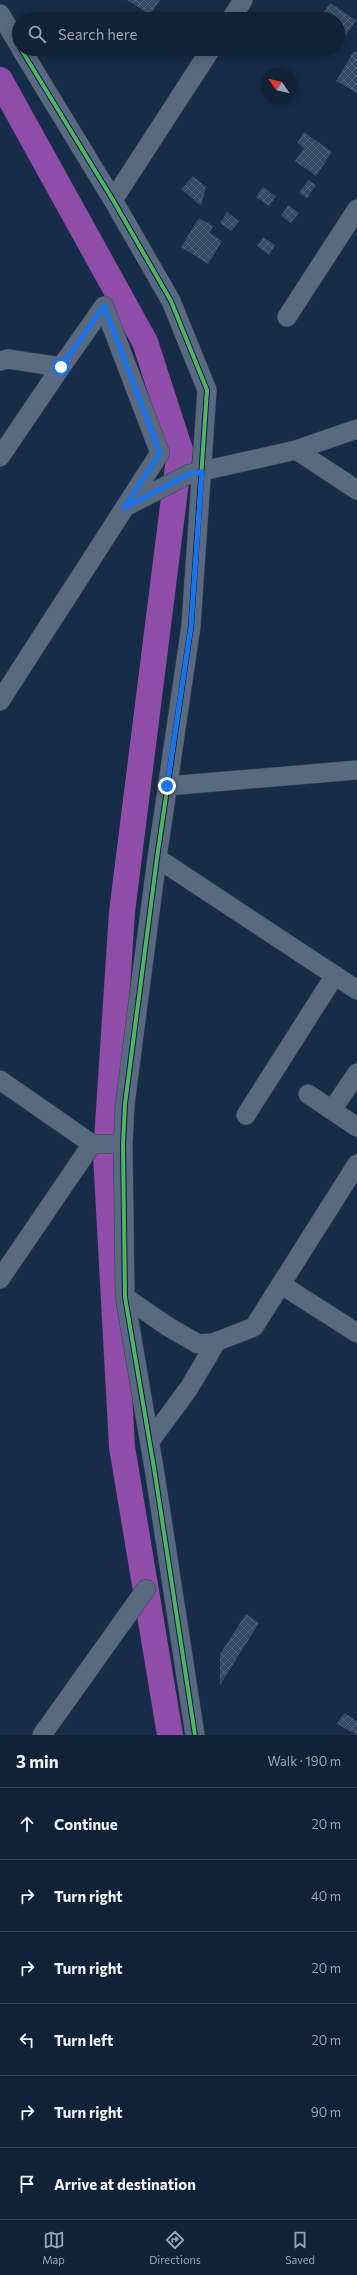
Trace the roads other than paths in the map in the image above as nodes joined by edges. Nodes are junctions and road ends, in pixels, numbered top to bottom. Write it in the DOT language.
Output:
graph roads {
  1 [pos="243,0"];
  2 [pos="235,12"];
  3 [pos="0,14"];
  4 [pos="12,34"];
  5 [pos="25,56"];
  6 [pos="206,56"];
  7 [pos="113,200"];
  8 [pos="357,209"];
  9 [pos="287,317"];
  10 [pos="0,361"];
  11 [pos="61,367"];
  12 [pos="357,429"];
  13 [pos="296,450"];
  14 [pos="0,457"];
  15 [pos="195,473"];
  16 [pos="357,490"];
  17 [pos="124,508"];
  18 [pos="0,701"];
  19 [pos="357,770"];
  20 [pos="167,786"];
  21 [pos="157,858"];
  22 [pos="335,975"];
  23 [pos="357,990"];
  24 [pos="357,1073"];
  25 [pos="0,1080"];
  26 [pos="308,1094"];
  27 [pos="332,1110"];
  28 [pos="246,1115"];
  29 [pos="357,1127"];
  30 [pos="95,1144"];
  31 [pos="123,1144"];
  32 [pos="356,1168"];
  33 [pos="0,1279"];
  34 [pos="282,1285"];
  35 [pos="125,1297"];
  36 [pos="357,1333"];
  37 [pos="217,1342"];
  38 [pos="150,1441"];
  39 [pos="146,1589"];
  40 [pos="42,1735"];
  41 [pos="195,1735"];
  1 -- 2 [label="street"];
  3 -- 4 [label="street"];
  5 -- 7 [label="street"];
  6 -- 7 [label="street"];
  7 -- 15 [label="street"];
  8 -- 9 [label="street"];
  10 -- 11 [label="street"];
  11 -- 14 [label="street"];
  11 -- 17 [label="street"];
  12 -- 13 [label="street"];
  13 -- 15 [label="street"];
  13 -- 16 [label="street"];
  15 -- 17 [label="street"];
  15 -- 20 [label="street"];
  17 -- 18 [label="street"];
  19 -- 20 [label="street"];
  20 -- 21 [label="street"];
  21 -- 22 [label="street"];
  21 -- 31 [label="street"];
  22 -- 23 [label="street"];
  22 -- 28 [label="street"];
  24 -- 27 [label="street"];
  25 -- 30 [label="street"];
  26 -- 27 [label="street"];
  27 -- 29 [label="street"];
  30 -- 31 [label="street"];
  30 -- 33 [label="street"];
  31 -- 35 [label="street"];
  32 -- 34 [label="street"];
  34 -- 36 [label="street"];
  34 -- 37 [label="street"];
  35 -- 37 [label="street"];
  35 -- 38 [label="street"];
  37 -- 38 [label="street"];
  38 -- 41 [label="street"];
  39 -- 40 [label="street"];
}
